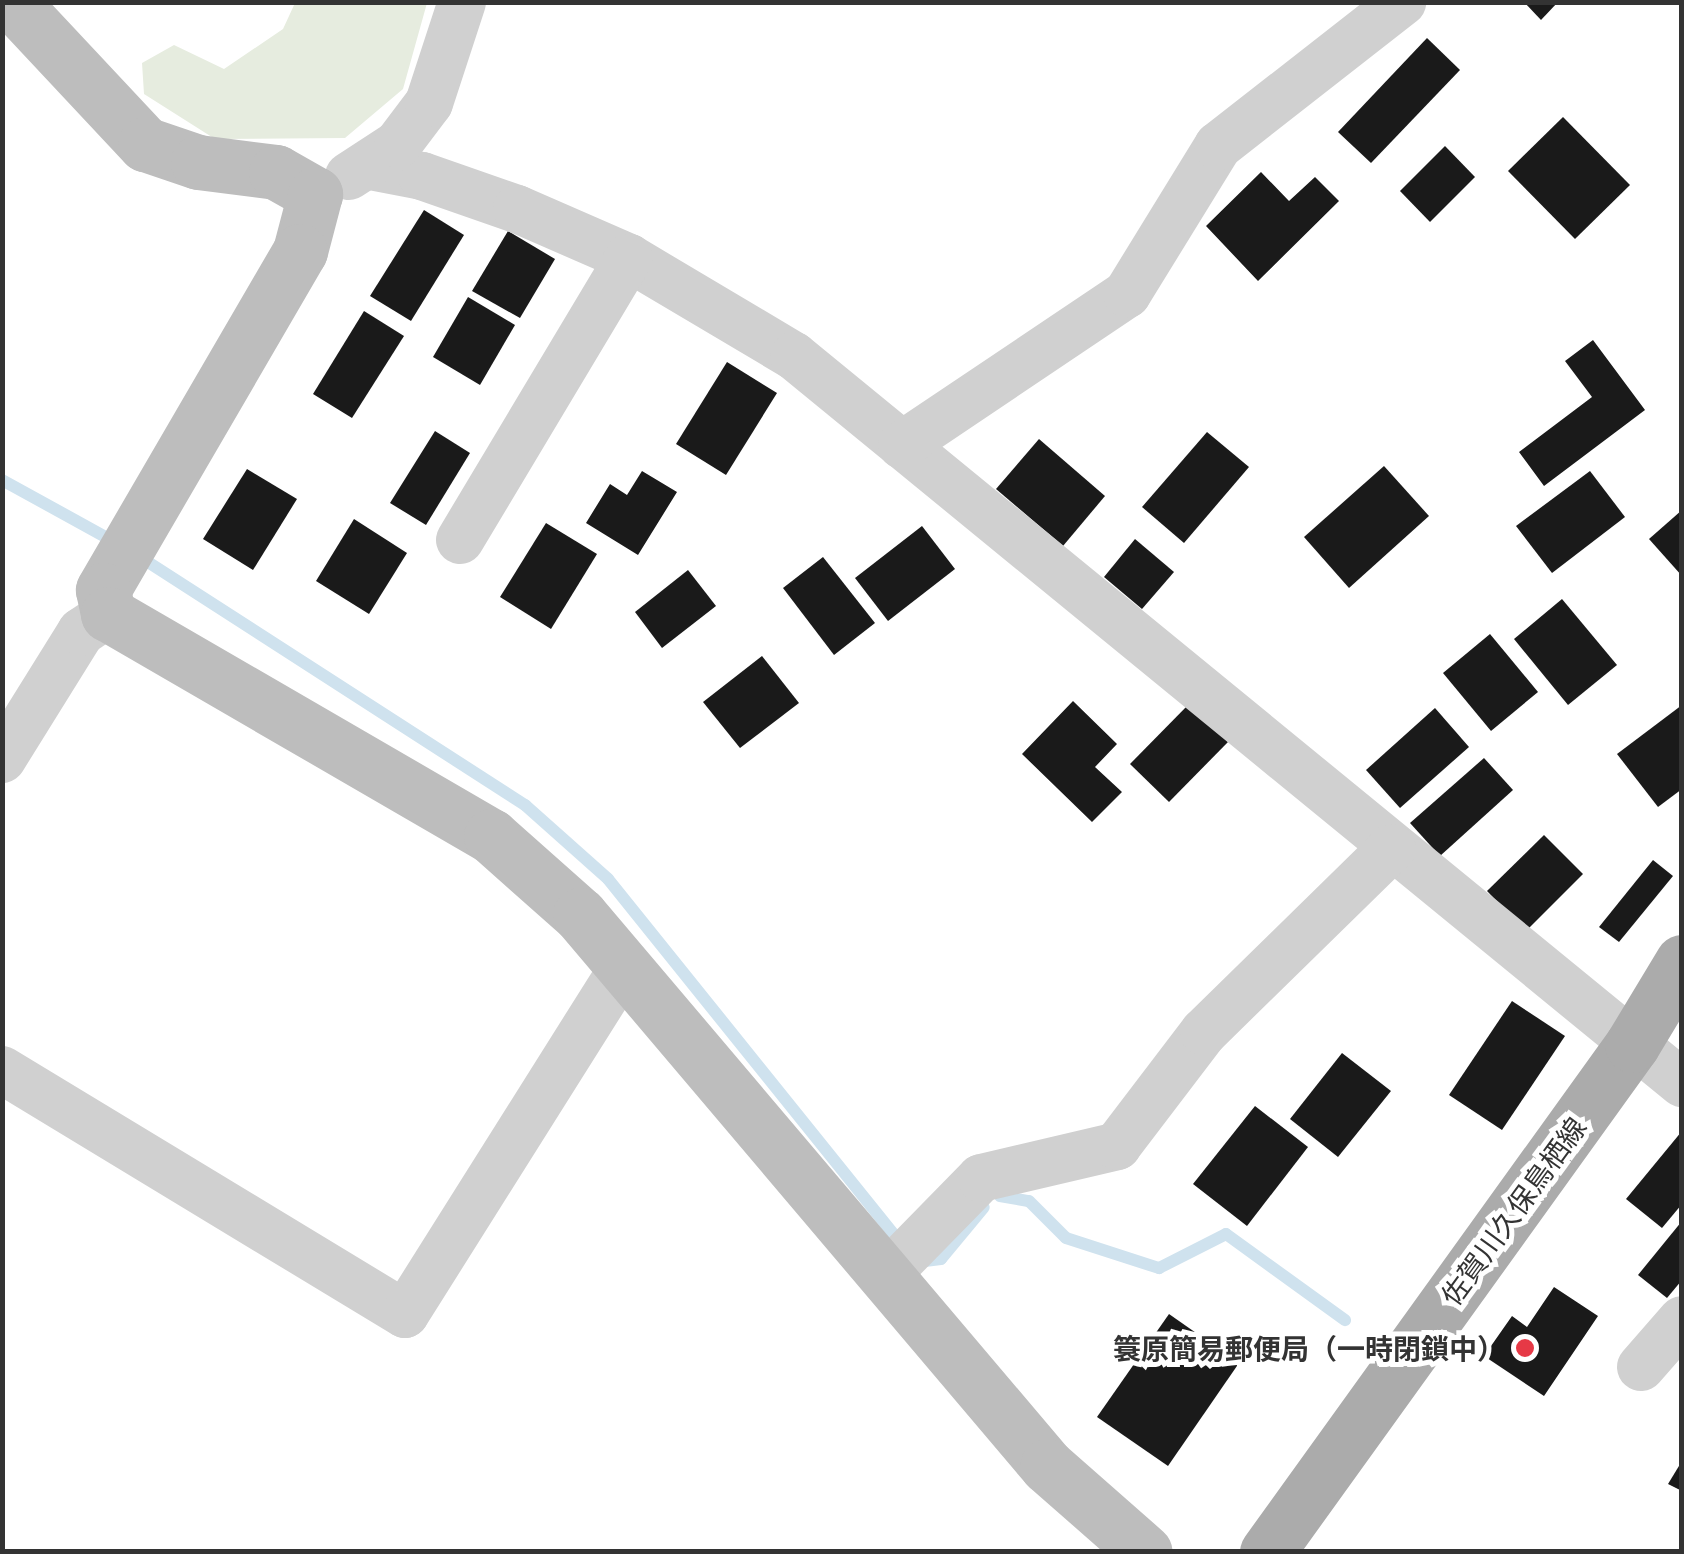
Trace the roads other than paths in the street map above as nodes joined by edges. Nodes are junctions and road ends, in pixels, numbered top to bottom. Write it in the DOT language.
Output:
graph roads {
  1 [pos="12,2"];
  2 [pos="462,2"];
  3 [pos="1402,2"];
  4 [pos="370,166"];
  5 [pos="315,194"];
  6 [pos="629,258"];
  7 [pos="902,445"];
  8 [pos="460,540"];
  9 [pos="121,571"];
  10 [pos="2,759"];
  11 [pos="1392,848"];
  12 [pos="1682,962"];
  13 [pos="624,966"];
  14 [pos="1632,1045"];
  15 [pos="2,1070"];
  16 [pos="1682,1083"];
  17 [pos="903,1257"];
  18 [pos="1682,1320"];
  19 [pos="1642,1367"];
  20 [pos="1145,1552"];
  21 [pos="1266,1552"];
  1 -- 5 [label="street"];
  2 -- 4 [label="street"];
  3 -- 7 [label="street"];
  4 -- 5 [label="street"];
  4 -- 6 [label="street"];
  5 -- 9 [label="street"];
  6 -- 7 [label="street"];
  6 -- 8 [label="street"];
  7 -- 11 [label="street"];
  9 -- 10 [label="street"];
  9 -- 13 [label="street"];
  11 -- 14 [label="street"];
  11 -- 17 [label="street"];
  12 -- 14 [label="main road, 佐賀川久保鳥栖線"];
  13 -- 15 [label="street"];
  13 -- 17 [label="street"];
  14 -- 16 [label="street"];
  14 -- 21 [label="main road, 佐賀川久保鳥栖線"];
  17 -- 20 [label="street"];
  18 -- 19 [label="street"];
}
